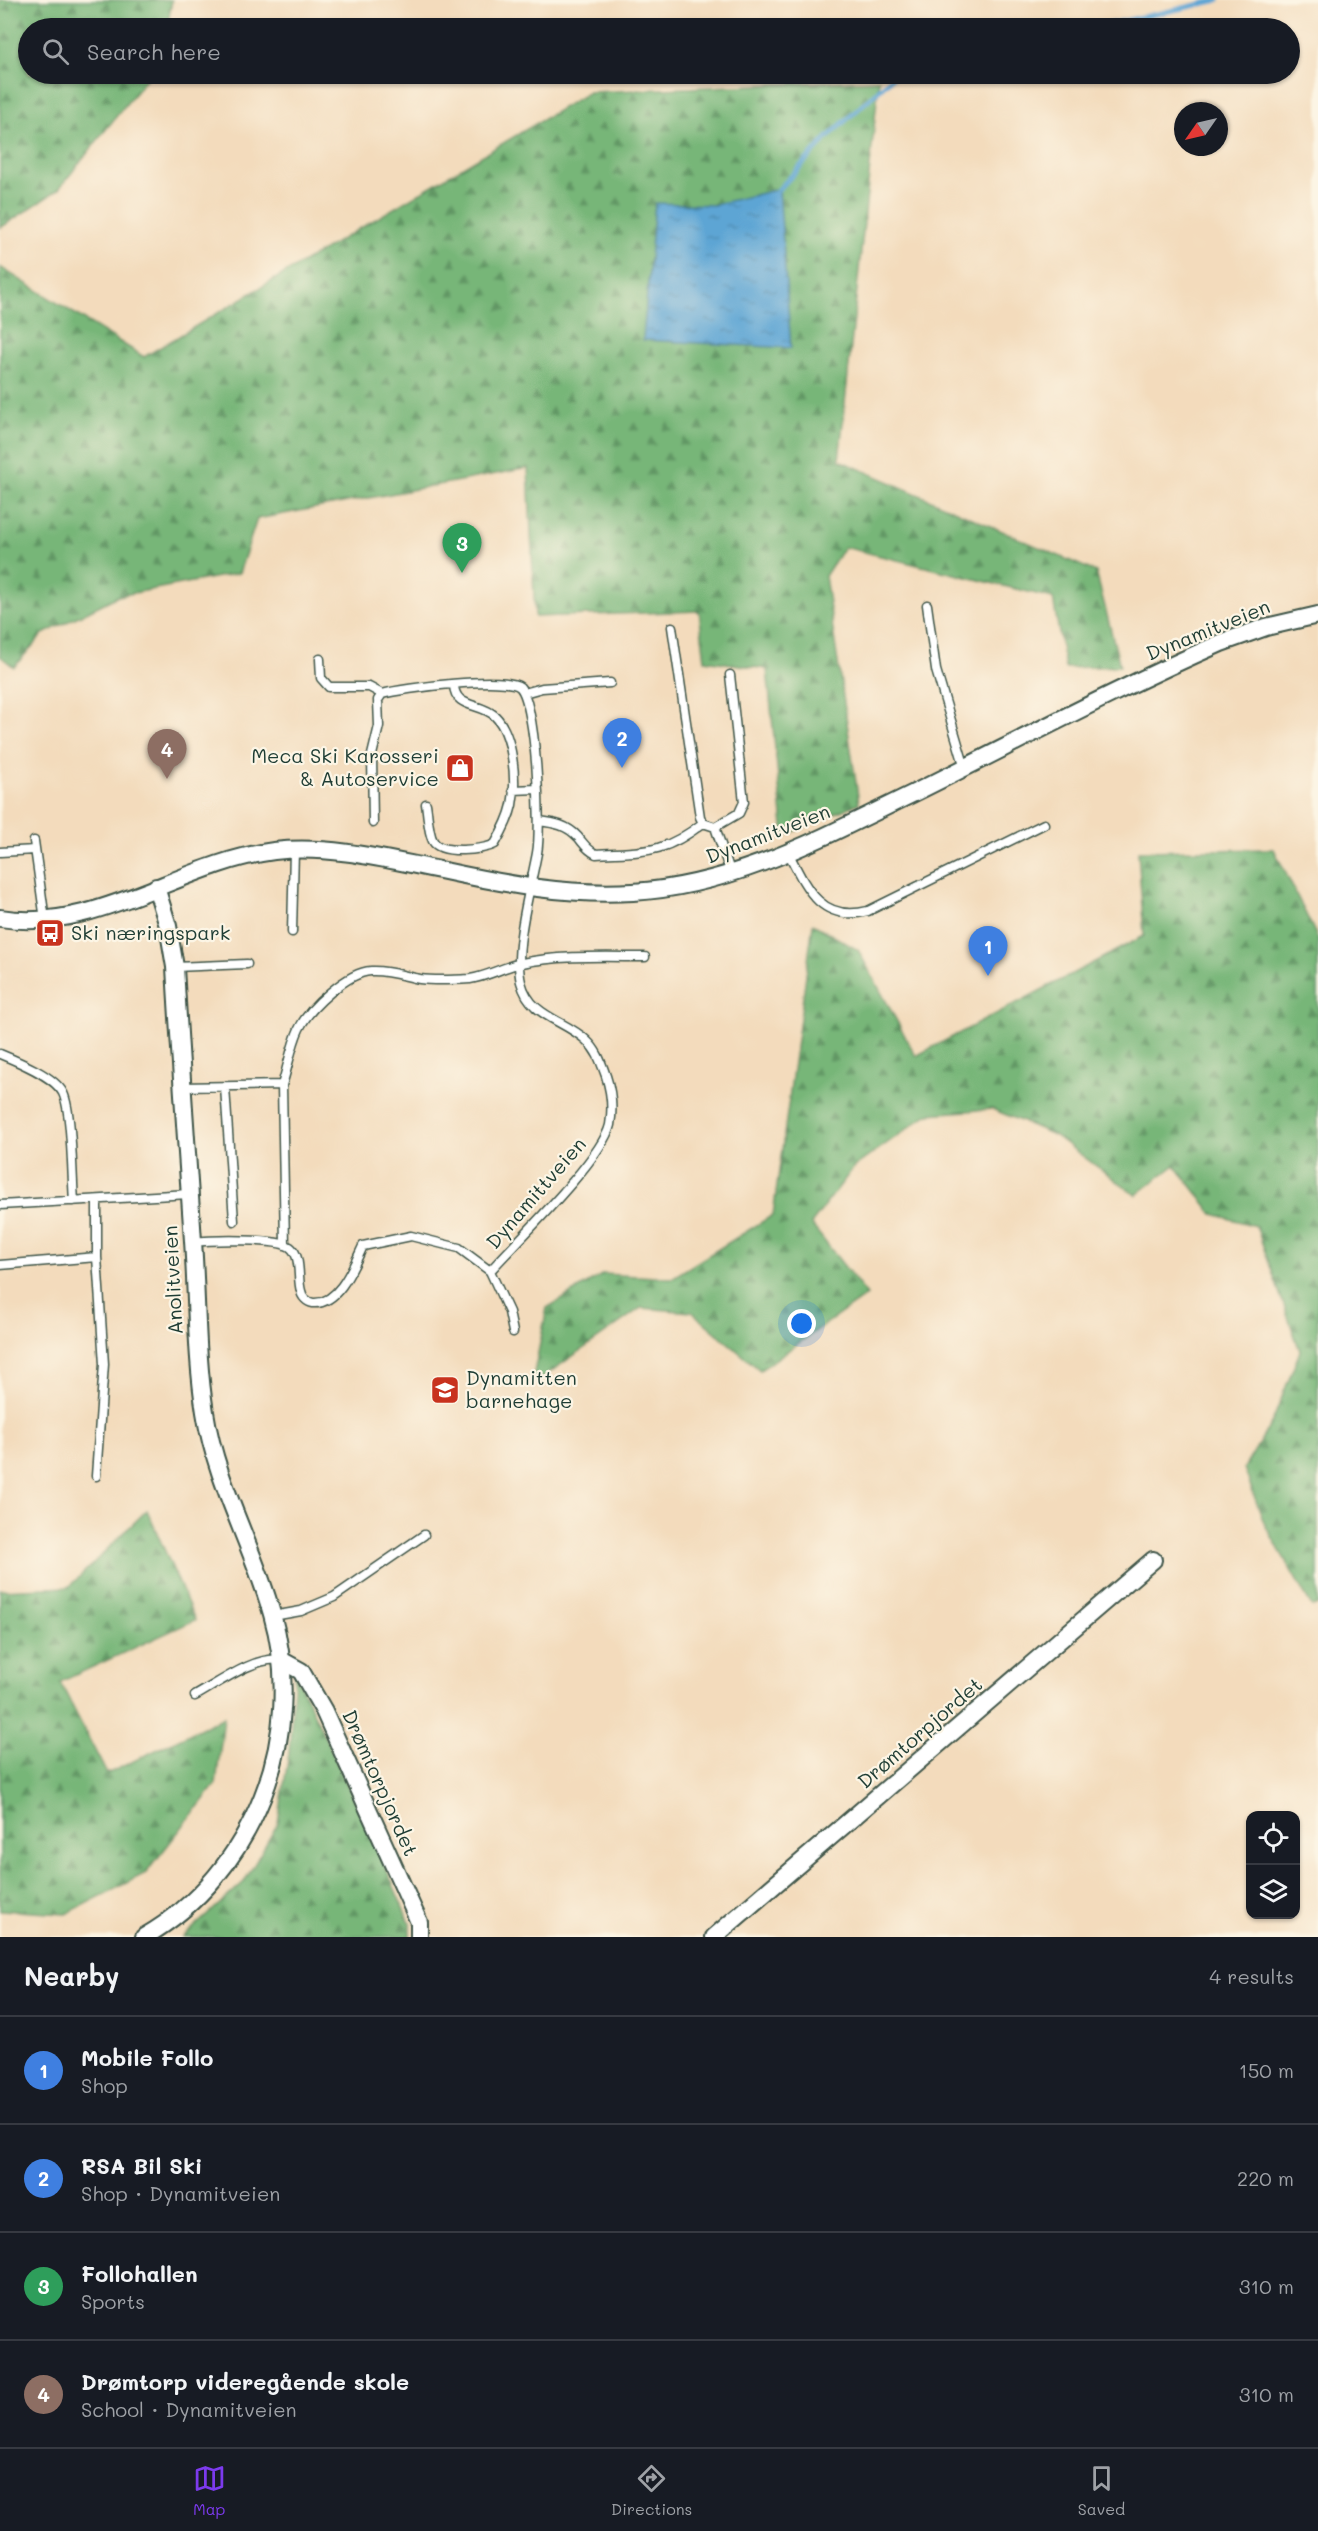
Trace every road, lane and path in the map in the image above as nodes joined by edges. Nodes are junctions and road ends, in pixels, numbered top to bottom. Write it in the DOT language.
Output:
graph roads {
  1 [pos="927,605"];
  2 [pos="1318,615"];
  3 [pos="672,627"];
  4 [pos="320,659"];
  5 [pos="730,675"];
  6 [pos="610,683"];
  7 [pos="454,685"];
  8 [pos="524,693"];
  9 [pos="382,694"];
  10 [pos="965,768"];
  11 [pos="537,789"];
  12 [pos="513,790"];
  13 [pos="426,804"];
  14 [pos="539,821"];
  15 [pos="373,823"];
  16 [pos="703,823"];
  17 [pos="1044,824"];
  18 [pos="715,827"];
  19 [pos="294,850"];
  20 [pos="0,852"];
  21 [pos="788,852"];
  22 [pos="731,873"];
  23 [pos="156,887"];
  24 [pos="528,888"];
  25 [pos="0,918"];
  26 [pos="45,920"];
  27 [pos="292,932"];
  28 [pos="645,957"];
  29 [pos="519,963"];
  30 [pos="247,964"];
  31 [pos="175,967"];
  32 [pos="0,1054"];
  33 [pos="282,1085"];
  34 [pos="182,1087"];
  35 [pos="225,1087"];
  36 [pos="189,1194"];
  37 [pos="74,1201"];
  38 [pos="97,1201"];
  39 [pos="0,1205"];
  40 [pos="234,1221"];
  41 [pos="193,1242"];
  42 [pos="285,1245"];
  43 [pos="97,1257"];
  44 [pos="0,1265"];
  45 [pos="490,1271"];
  46 [pos="513,1332"];
  47 [pos="96,1476"];
  48 [pos="424,1535"];
  49 [pos="1153,1560"];
  50 [pos="273,1616"];
  51 [pos="281,1660"];
  52 [pos="195,1696"];
  53 [pos="144,1937"];
  54 [pos="419,1937"];
  55 [pos="714,1937"];
  1 -- 10 [label="lane"];
  2 -- 10 [label="street, Dynamitveien"];
  3 -- 16 [label="lane"];
  4 -- 9 [label="lane"];
  5 -- 18 [label="lane"];
  6 -- 8 [label="lane"];
  7 -- 8 [label="lane"];
  7 -- 9 [label="lane"];
  7 -- 12 [label="lane"];
  8 -- 11 [label="lane, Dynamittveien"];
  9 -- 15 [label="lane"];
  10 -- 21 [label="street, Dynamitveien"];
  11 -- 12 [label="lane"];
  11 -- 14 [label="lane, Dynamittveien"];
  12 -- 13 [label="lane"];
  14 -- 16 [label="lane"];
  14 -- 24 [label="lane, Dynamittveien"];
  16 -- 18 [label="lane"];
  17 -- 21 [label="lane"];
  18 -- 22 [label="lane"];
  19 -- 23 [label="street, Dynamitveien"];
  19 -- 24 [label="street, Dynamitveien"];
  19 -- 27 [label="lane"];
  20 -- 26 [label="lane"];
  21 -- 22 [label="street, Dynamitveien"];
  22 -- 24 [label="street, Dynamitveien"];
  23 -- 26 [label="street, Dynamitveien"];
  23 -- 31 [label="street, Anolitveien"];
  24 -- 29 [label="lane, Dynamittveien"];
  25 -- 26 [label="street"];
  28 -- 29 [label="lane"];
  29 -- 33 [label="lane"];
  29 -- 45 [label="lane, Dynamittveien"];
  30 -- 31 [label="lane"];
  31 -- 34 [label="street, Anolitveien"];
  32 -- 37 [label="lane"];
  33 -- 35 [label="lane"];
  33 -- 42 [label="lane"];
  34 -- 35 [label="lane"];
  34 -- 36 [label="street, Anolitveien"];
  35 -- 40 [label="lane"];
  36 -- 38 [label="lane"];
  36 -- 41 [label="street, Anolitveien"];
  37 -- 38 [label="lane"];
  37 -- 39 [label="lane"];
  38 -- 43 [label="lane"];
  41 -- 42 [label="lane"];
  41 -- 50 [label="street, Anolitveien"];
  42 -- 45 [label="lane, Dynamittveien"];
  43 -- 44 [label="lane"];
  43 -- 47 [label="lane"];
  45 -- 46 [label="lane, Dynamittveien"];
  48 -- 50 [label="lane"];
  49 -- 55 [label="street, Drømtorpjordet"];
  50 -- 51 [label="street, Anolitveien"];
  51 -- 52 [label="lane"];
  51 -- 53 [label="street, Anolitveien"];
  51 -- 54 [label="street, Drømtorpjordet"];
}
